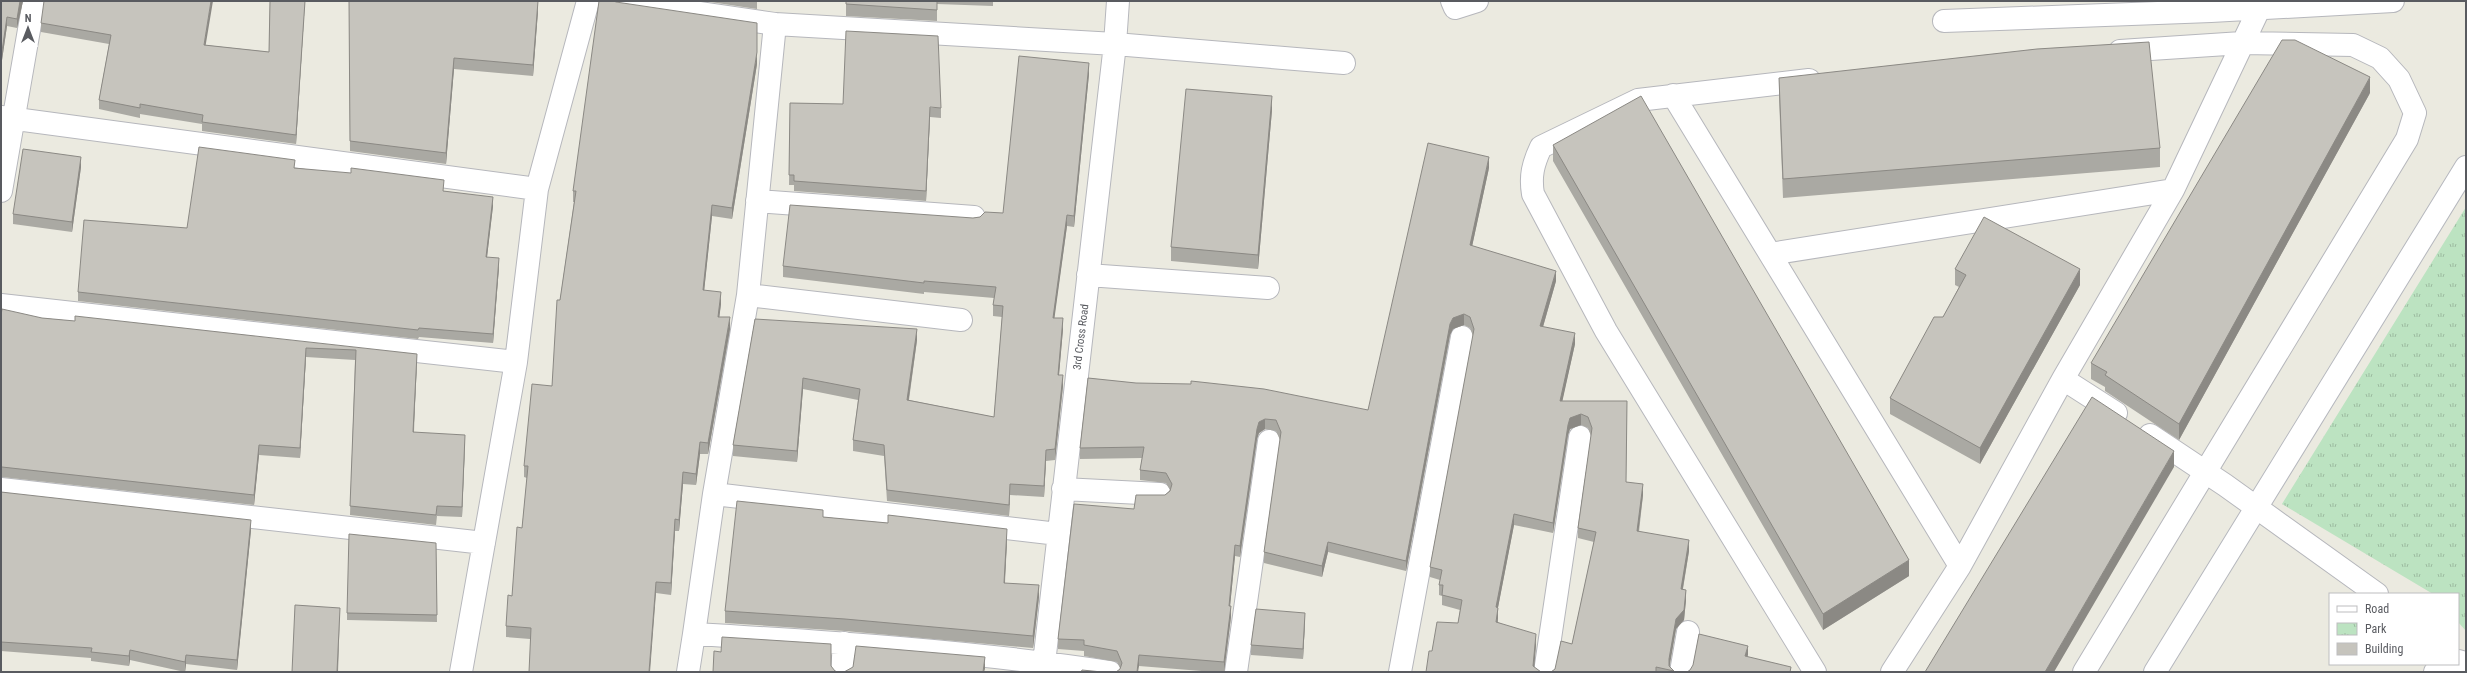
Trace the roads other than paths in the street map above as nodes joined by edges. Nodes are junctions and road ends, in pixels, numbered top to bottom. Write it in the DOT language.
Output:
graph roads {
  1 [pos="34,1"];
  2 [pos="588,1"];
  3 [pos="618,1"];
  4 [pos="1118,1"];
  5 [pos="1452,1"];
  6 [pos="1478,1"];
  7 [pos="2393,1"];
  8 [pos="2259,9"];
  9 [pos="1944,21"];
  10 [pos="775,24"];
  11 [pos="2242,43"];
  12 [pos="1115,44"];
  13 [pos="2099,52"];
  14 [pos="1344,63"];
  15 [pos="1831,78"];
  16 [pos="1673,95"];
  17 [pos="7,118"];
  18 [pos="2466,167"];
  19 [pos="537,189"];
  20 [pos="2173,190"];
  21 [pos="1,191"];
  22 [pos="757,201"];
  23 [pos="974,217"];
  24 [pos="1770,254"];
  25 [pos="1088,275"];
  26 [pos="1268,288"];
  27 [pos="748,295"];
  28 [pos="1,305"];
  29 [pos="961,320"];
  30 [pos="1462,337"];
  31 [pos="516,362"];
  32 [pos="2064,379"];
  33 [pos="1580,437"];
  34 [pos="1269,441"];
  35 [pos="2206,471"];
  36 [pos="1,489"];
  37 [pos="1064,489"];
  38 [pos="714,494"];
  39 [pos="1160,494"];
  40 [pos="2256,507"];
  41 [pos="1058,534"];
  42 [pos="484,543"];
  43 [pos="1960,566"];
  44 [pos="2376,593"];
  45 [pos="1688,632"];
  46 [pos="694,634"];
  47 [pos="844,643"];
  48 [pos="2444,665"];
  49 [pos="1043,667"];
  50 [pos="461,672"];
  51 [pos="688,672"];
  52 [pos="842,672"];
  53 [pos="1110,672"];
  54 [pos="1236,672"];
  55 [pos="1400,672"];
  56 [pos="1545,672"];
  57 [pos="1681,672"];
  58 [pos="1815,672"];
  59 [pos="1892,672"];
  60 [pos="2084,672"];
  61 [pos="2155,672"];
  62 [pos="2435,672"];
  1 -- 17 [label="street"];
  2 -- 19 [label="street"];
  3 -- 10 [label="street"];
  4 -- 12 [label="street, 3rd Cross Road"];
  5 -- 6 [label="street"];
  7 -- 8 [label="street"];
  8 -- 9 [label="street"];
  8 -- 11 [label="street"];
  10 -- 12 [label="street"];
  10 -- 22 [label="street"];
  11 -- 13 [label="street"];
  11 -- 20 [label="street"];
  11 -- 35 [label="street"];
  12 -- 14 [label="street"];
  12 -- 25 [label="street, 3rd Cross Road"];
  15 -- 16 [label="street"];
  16 -- 24 [label="street"];
  16 -- 58 [label="street"];
  17 -- 19 [label="street"];
  17 -- 21 [label="street"];
  18 -- 40 [label="street"];
  19 -- 31 [label="street"];
  20 -- 24 [label="street"];
  20 -- 32 [label="street"];
  22 -- 23 [label="street"];
  22 -- 27 [label="street"];
  24 -- 43 [label="street"];
  25 -- 26 [label="street"];
  25 -- 37 [label="street, 3rd Cross Road"];
  27 -- 29 [label="street"];
  27 -- 38 [label="street"];
  28 -- 31 [label="street"];
  30 -- 55 [label="street"];
  31 -- 42 [label="street"];
  32 -- 35 [label="street"];
  32 -- 43 [label="street"];
  33 -- 56 [label="street"];
  34 -- 54 [label="street"];
  35 -- 40 [label="street"];
  35 -- 60 [label="street"];
  36 -- 42 [label="street"];
  37 -- 39 [label="street"];
  37 -- 41 [label="street, 3rd Cross Road"];
  38 -- 41 [label="street"];
  38 -- 46 [label="street"];
  40 -- 44 [label="street"];
  40 -- 61 [label="street"];
  41 -- 49 [label="street, 3rd Cross Road"];
  42 -- 50 [label="street"];
  43 -- 59 [label="street"];
  45 -- 57 [label="street"];
  46 -- 47 [label="street"];
  46 -- 51 [label="street"];
  47 -- 49 [label="street"];
  47 -- 52 [label="street"];
  48 -- 62 [label="street"];
  49 -- 53 [label="street"];
}
